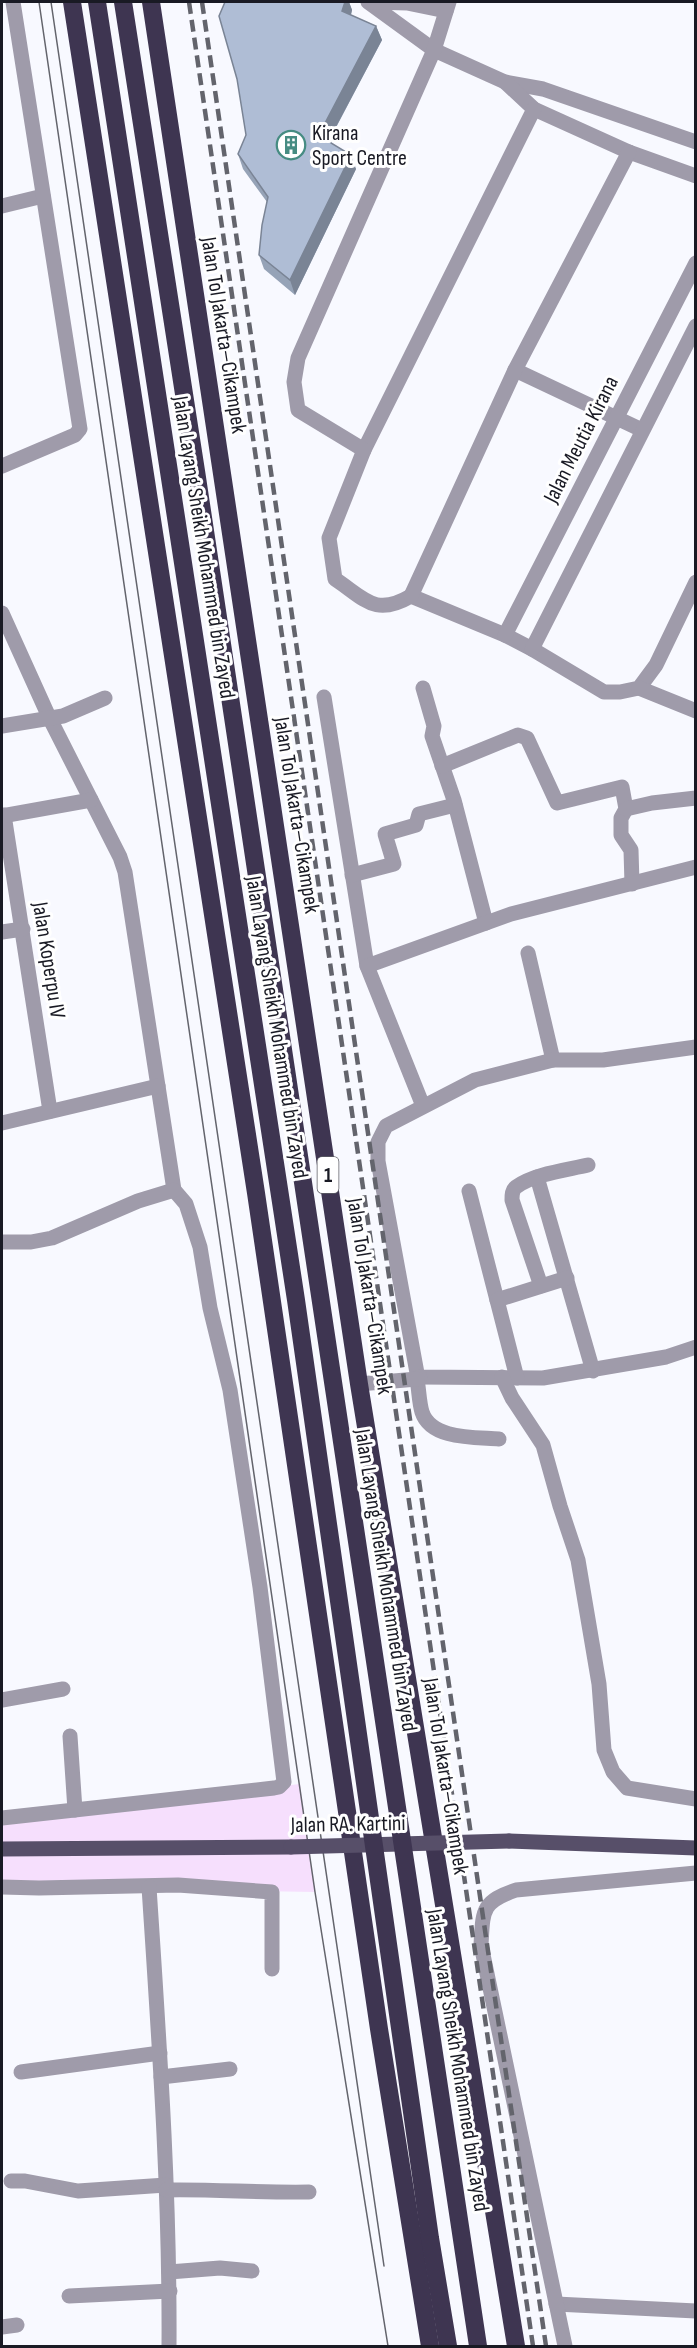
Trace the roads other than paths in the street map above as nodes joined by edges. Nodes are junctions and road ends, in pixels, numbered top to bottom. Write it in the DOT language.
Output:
graph roads {
  1 [pos="13,2"];
  2 [pos="72,2"];
  3 [pos="97,2"];
  4 [pos="123,2"];
  5 [pos="151,2"];
  6 [pos="370,2"];
  7 [pos="448,6"];
  8 [pos="434,51"];
  9 [pos="505,82"];
  10 [pos="534,109"];
  11 [pos="696,142"];
  12 [pos="629,152"];
  13 [pos="696,176"];
  14 [pos="43,196"];
  15 [pos="2,206"];
  16 [pos="696,263"];
  17 [pos="696,326"];
  18 [pos="515,370"];
  19 [pos="616,417"];
  20 [pos="642,430"];
  21 [pos="364,450"];
  22 [pos="2,466"];
  23 [pos="696,582"];
  24 [pos="411,596"];
  25 [pos="2,613"];
  26 [pos="505,635"];
  27 [pos="532,649"];
  28 [pos="423,688"];
  29 [pos="639,688"];
  30 [pos="324,697"];
  31 [pos="105,698"];
  32 [pos="696,711"];
  33 [pos="49,717"];
  34 [pos="2,726"];
  35 [pos="442,766"];
  36 [pos="696,798"];
  37 [pos="91,800"];
  38 [pos="455,805"];
  39 [pos="626,809"];
  40 [pos="3,816"];
  41 [pos="696,867"];
  42 [pos="352,875"];
  43 [pos="632,884"];
  44 [pos="486,923"];
  45 [pos="23,928"];
  46 [pos="2,932"];
  47 [pos="528,953"];
  48 [pos="367,966"];
  49 [pos="696,1047"];
  50 [pos="553,1060"];
  51 [pos="158,1086"];
  52 [pos="423,1106"];
  53 [pos="50,1111"];
  54 [pos="2,1123"];
  55 [pos="588,1165"];
  56 [pos="537,1177"];
  57 [pos="174,1190"];
  58 [pos="469,1191"];
  59 [pos="2,1242"];
  60 [pos="567,1278"];
  61 [pos="541,1286"];
  62 [pos="497,1300"];
  63 [pos="696,1347"];
  64 [pos="593,1371"];
  65 [pos="418,1378"];
  66 [pos="510,1378"];
  67 [pos="359,1384"];
  68 [pos="499,1439"];
  69 [pos="63,1689"];
  70 [pos="2,1700"];
  71 [pos="70,1736"];
  72 [pos="696,1799"];
  73 [pos="75,1810"];
  74 [pos="2,1818"];
  75 [pos="696,1848"];
  76 [pos="2,1849"];
  77 [pos="696,1873"];
  78 [pos="2,1887"];
  79 [pos="148,1887"];
  80 [pos="272,1969"];
  81 [pos="160,2053"];
  82 [pos="230,2069"];
  83 [pos="21,2072"];
  84 [pos="161,2077"];
  85 [pos="11,2181"];
  86 [pos="166,2188"];
  87 [pos="309,2192"];
  88 [pos="252,2271"];
  89 [pos="169,2272"];
  90 [pos="170,2291"];
  91 [pos="69,2296"];
  92 [pos="556,2304"];
  93 [pos="696,2311"];
  94 [pos="17,2325"];
  95 [pos="2,2327"];
  96 [pos="169,2346"];
  97 [pos="430,2346"];
  98 [pos="448,2346"];
  99 [pos="478,2346"];
  100 [pos="516,2346"];
  101 [pos="564,2346"];
  1 -- 14 [label="street"];
  2 -- 97 [label="highway"];
  3 -- 98 [label="highway, Jalan Layang Sheikh Mohammed bin Zayed, bridge"];
  4 -- 99 [label="highway, Jalan Layang Sheikh Mohammed bin Zayed / 1, bridge"];
  5 -- 67 [label="highway, Jalan Tol Jakarta–Cikampek / 1"];
  6 -- 7 [label="street"];
  6 -- 8 [label="street"];
  7 -- 8 [label="street"];
  8 -- 9 [label="street"];
  8 -- 21 [label="street"];
  9 -- 10 [label="street"];
  9 -- 11 [label="street"];
  10 -- 12 [label="street"];
  10 -- 21 [label="street"];
  12 -- 13 [label="street"];
  12 -- 18 [label="street"];
  14 -- 15 [label="street"];
  14 -- 22 [label="street"];
  16 -- 19 [label="street, Jalan Meutia Kirana"];
  17 -- 20 [label="street"];
  18 -- 19 [label="street"];
  18 -- 24 [label="street"];
  19 -- 20 [label="street"];
  19 -- 26 [label="street, Jalan Meutia Kirana"];
  20 -- 27 [label="street"];
  21 -- 24 [label="street"];
  23 -- 29 [label="street"];
  24 -- 26 [label="street"];
  25 -- 33 [label="street"];
  26 -- 27 [label="street"];
  27 -- 29 [label="street"];
  28 -- 35 [label="street"];
  29 -- 32 [label="street"];
  30 -- 42 [label="street"];
  31 -- 33 [label="street"];
  33 -- 34 [label="street"];
  33 -- 37 [label="street"];
  35 -- 38 [label="street"];
  35 -- 39 [label="street"];
  36 -- 39 [label="street"];
  37 -- 40 [label="street"];
  37 -- 51 [label="street"];
  38 -- 42 [label="street"];
  38 -- 44 [label="street"];
  39 -- 43 [label="street"];
  40 -- 45 [label="street, Jalan Koperpu IV"];
  41 -- 43 [label="street"];
  42 -- 48 [label="street"];
  43 -- 44 [label="street"];
  44 -- 48 [label="street"];
  45 -- 46 [label="street"];
  45 -- 53 [label="street, Jalan Koperpu IV"];
  47 -- 50 [label="street"];
  48 -- 52 [label="street"];
  49 -- 50 [label="street"];
  50 -- 52 [label="street"];
  51 -- 53 [label="street"];
  51 -- 57 [label="street"];
  52 -- 65 [label="street"];
  53 -- 54 [label="street"];
  55 -- 56 [label="street"];
  56 -- 60 [label="street"];
  56 -- 61 [label="street"];
  57 -- 59 [label="street"];
  57 -- 73 [label="street"];
  58 -- 62 [label="street"];
  60 -- 61 [label="street"];
  60 -- 64 [label="street"];
  61 -- 62 [label="street"];
  62 -- 66 [label="street"];
  63 -- 64 [label="street"];
  64 -- 66 [label="street"];
  65 -- 66 [label="street"];
  65 -- 67 [label="street"];
  65 -- 68 [label="street"];
  66 -- 72 [label="street"];
  67 -- 100 [label="highway, Jalan Tol Jakarta–Cikampek / 1"];
  69 -- 70 [label="street"];
  71 -- 73 [label="street"];
  73 -- 74 [label="street"];
  75 -- 76 [label="main road, Jalan RA. Kartini, bridge"];
  77 -- 92 [label="street"];
  78 -- 79 [label="street"];
  79 -- 80 [label="street"];
  79 -- 81 [label="street"];
  81 -- 83 [label="street"];
  81 -- 84 [label="street"];
  82 -- 84 [label="street"];
  84 -- 86 [label="street"];
  85 -- 86 [label="street"];
  86 -- 87 [label="street"];
  86 -- 89 [label="street"];
  88 -- 89 [label="street"];
  89 -- 90 [label="street"];
  90 -- 91 [label="street"];
  90 -- 96 [label="street"];
  92 -- 93 [label="street"];
  92 -- 101 [label="street"];
  94 -- 95 [label="street"];
}
